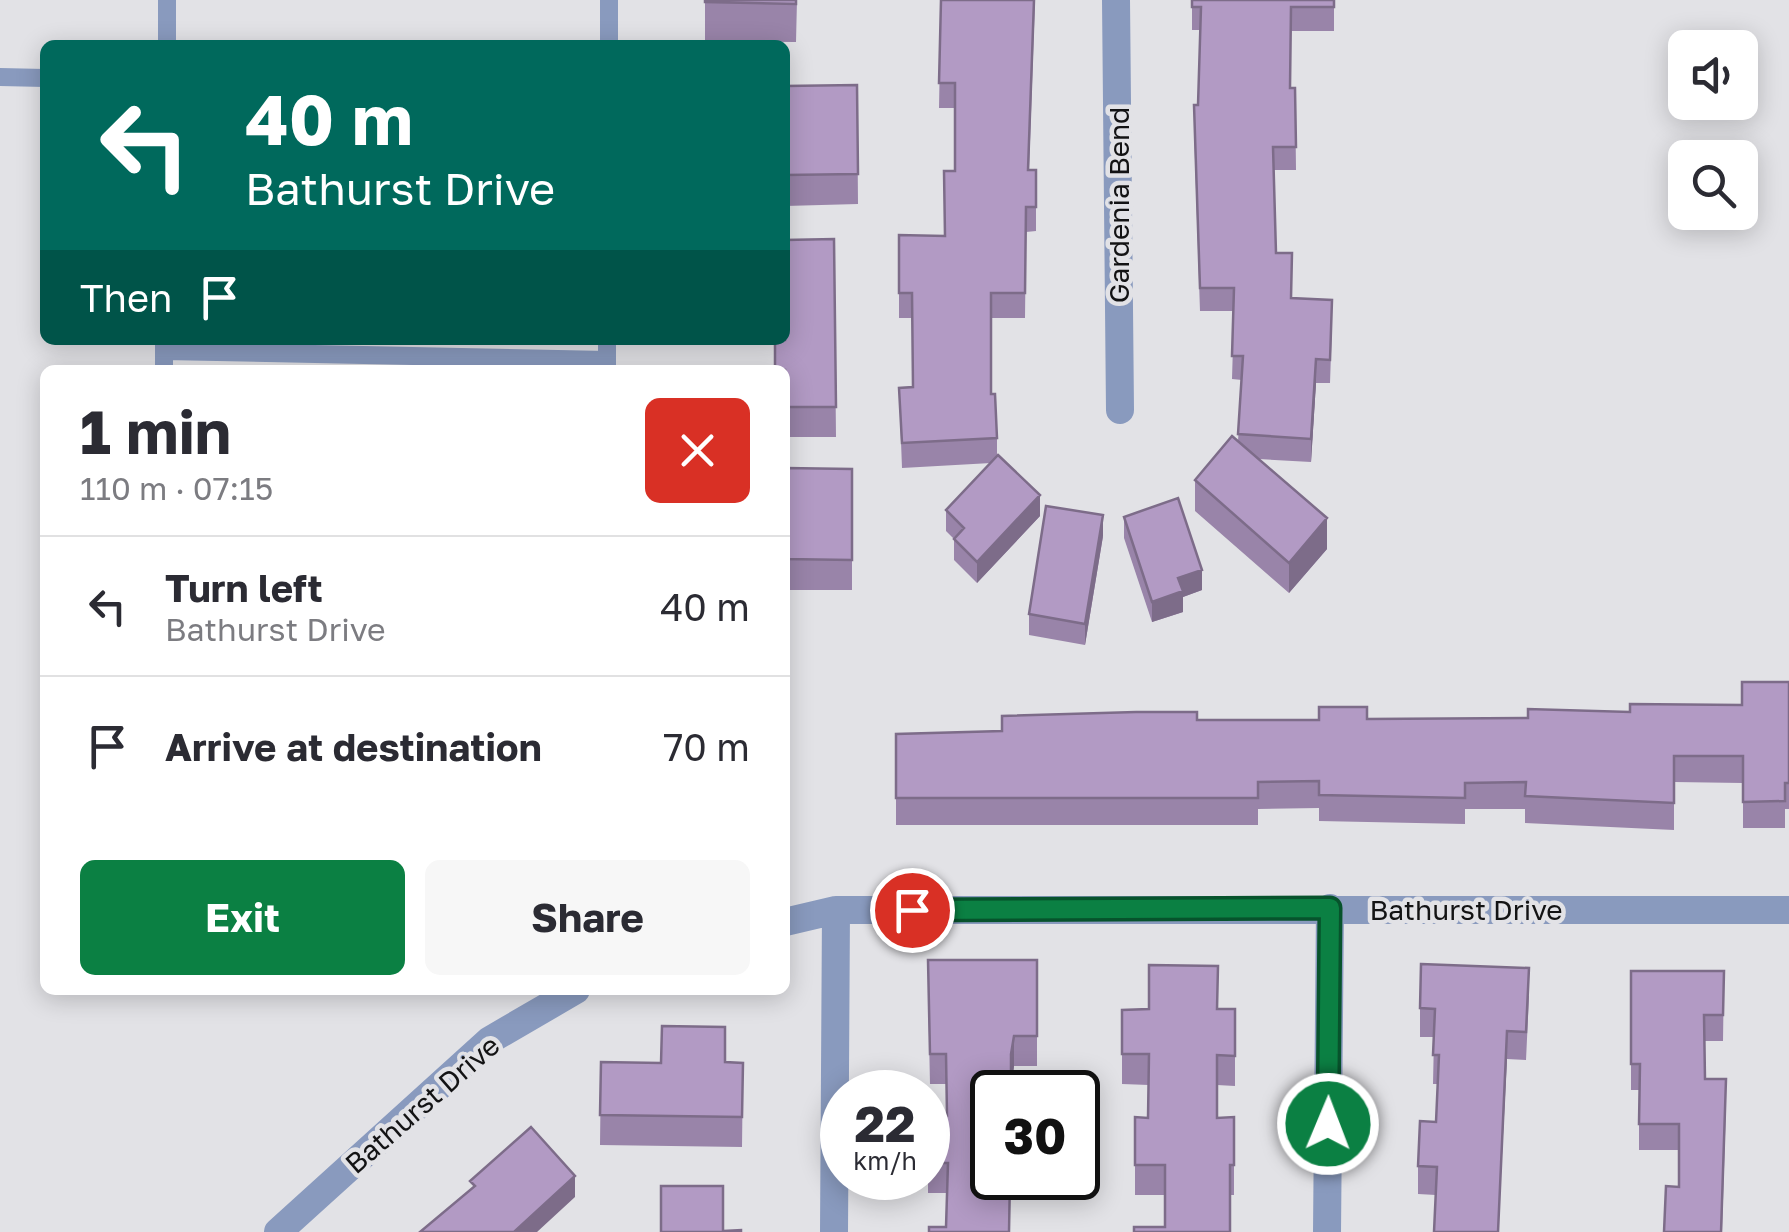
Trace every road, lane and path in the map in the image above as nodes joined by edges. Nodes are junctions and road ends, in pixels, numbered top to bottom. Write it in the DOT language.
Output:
graph roads {
  1 [pos="167,0"];
  2 [pos="609,0"];
  3 [pos="1116,0"];
  4 [pos="167,40"];
  5 [pos="608,40"];
  6 [pos="0,77"];
  7 [pos="40,78"];
  8 [pos="164,354"];
  9 [pos="607,365"];
  10 [pos="1120,410"];
  11 [pos="1330,908"];
  12 [pos="836,910"];
  13 [pos="1789,910"];
  14 [pos="790,921"];
  15 [pos="567,995"];
  16 [pos="278,1232"];
  17 [pos="834,1232"];
  18 [pos="1326,1232"];
  1 -- 4 [label="lane"];
  2 -- 5 [label="lane"];
  3 -- 10 [label="street, Gardenia Bend"];
  6 -- 7 [label="lane"];
  8 -- 9 [label="lane"];
  11 -- 12 [label="street, Bathurst Drive"];
  11 -- 13 [label="street, Bathurst Drive"];
  11 -- 18 [label="street"];
  12 -- 14 [label="street, Bathurst Drive"];
  12 -- 17 [label="street"];
  15 -- 16 [label="street, Bathurst Drive"];
}
